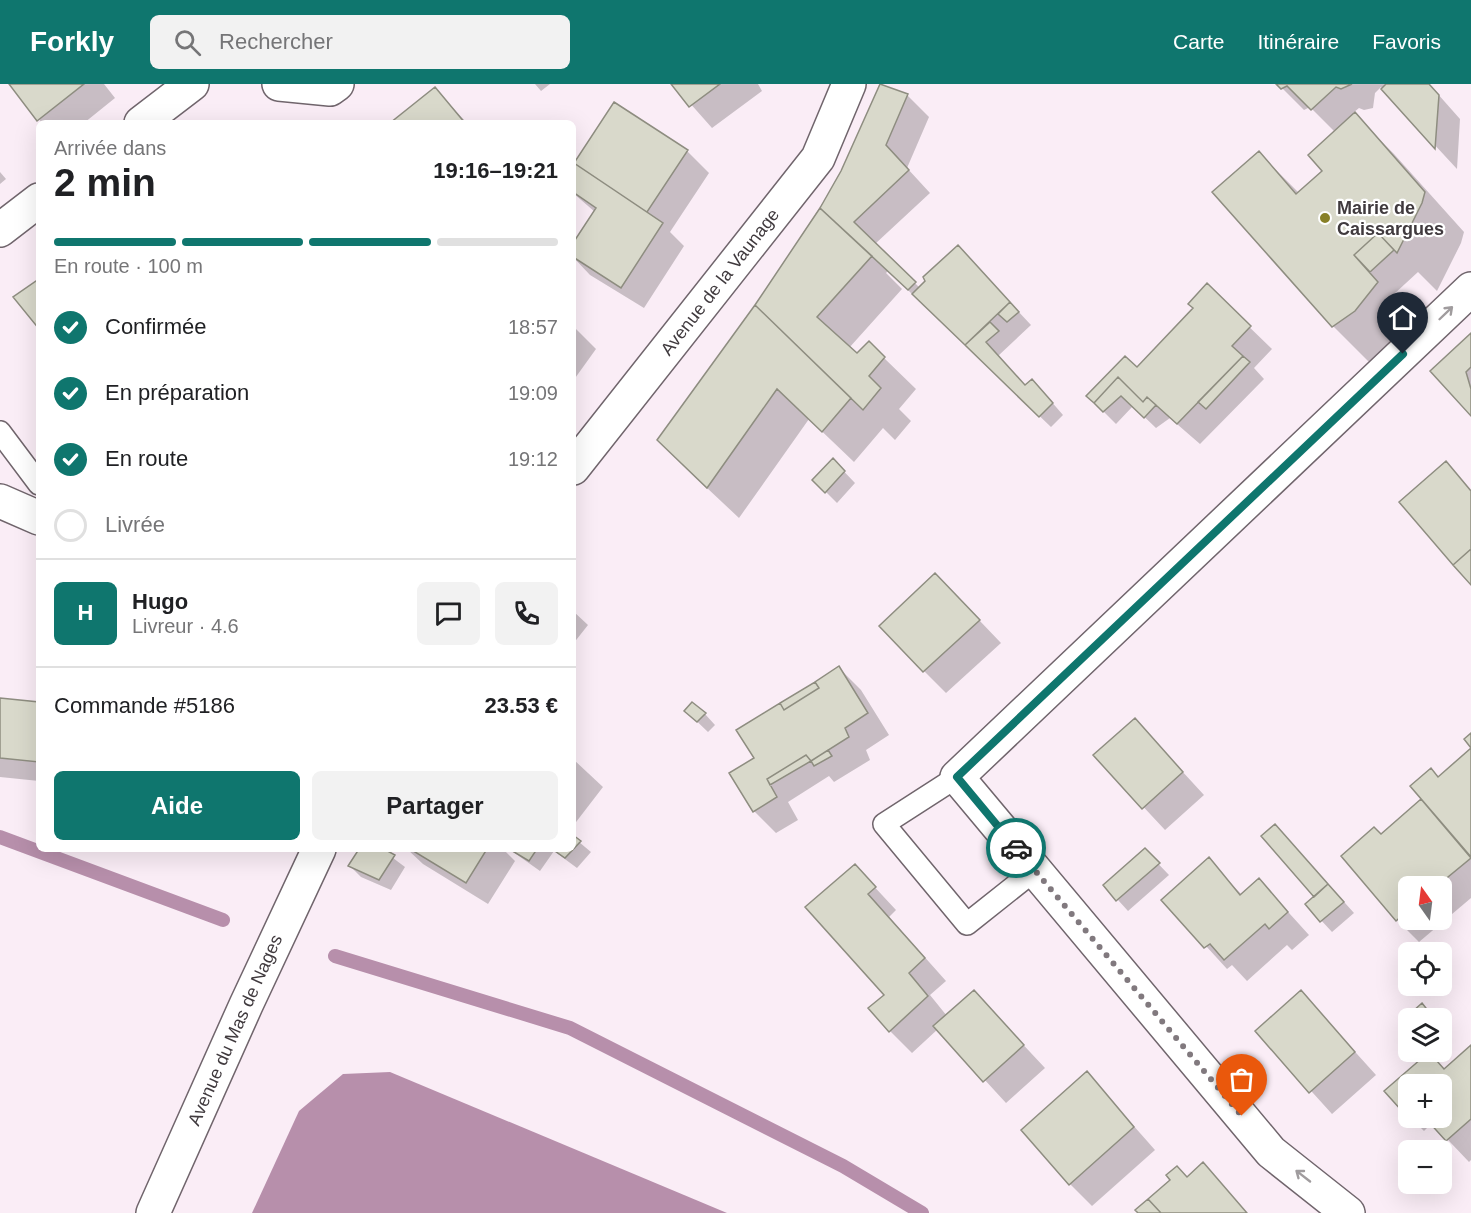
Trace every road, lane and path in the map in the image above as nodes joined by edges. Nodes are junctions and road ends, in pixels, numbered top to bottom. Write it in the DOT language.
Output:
graph roads {
  1 [pos="192,84"];
  2 [pos="279,84"];
  3 [pos="337,84"];
  4 [pos="849,84"];
  5 [pos="145,120"];
  6 [pos="36,202"];
  7 [pos="0,230"];
  8 [pos="1471,289"];
  9 [pos="0,432"];
  10 [pos="576,464"];
  11 [pos="36,480"];
  12 [pos="0,501"];
  13 [pos="36,517"];
  14 [pos="957,777"];
  15 [pos="318,852"];
  16 [pos="1035,870"];
  17 [pos="153,1213"];
  18 [pos="1348,1213"];
  1 -- 5 [label="street"];
  2 -- 3 [label="street"];
  4 -- 10 [label="street, Avenue de la Vaunage"];
  6 -- 7 [label="street"];
  14 -- 8 [label="street, one-way"];
  9 -- 11 [label="lane"];
  12 -- 13 [label="street"];
  14 -- 16 [label="street"];
  14 -- 16 [label="lane"];
  15 -- 17 [label="street, Avenue du Mas de Nages"];
  18 -- 16 [label="street, one-way"];
}
